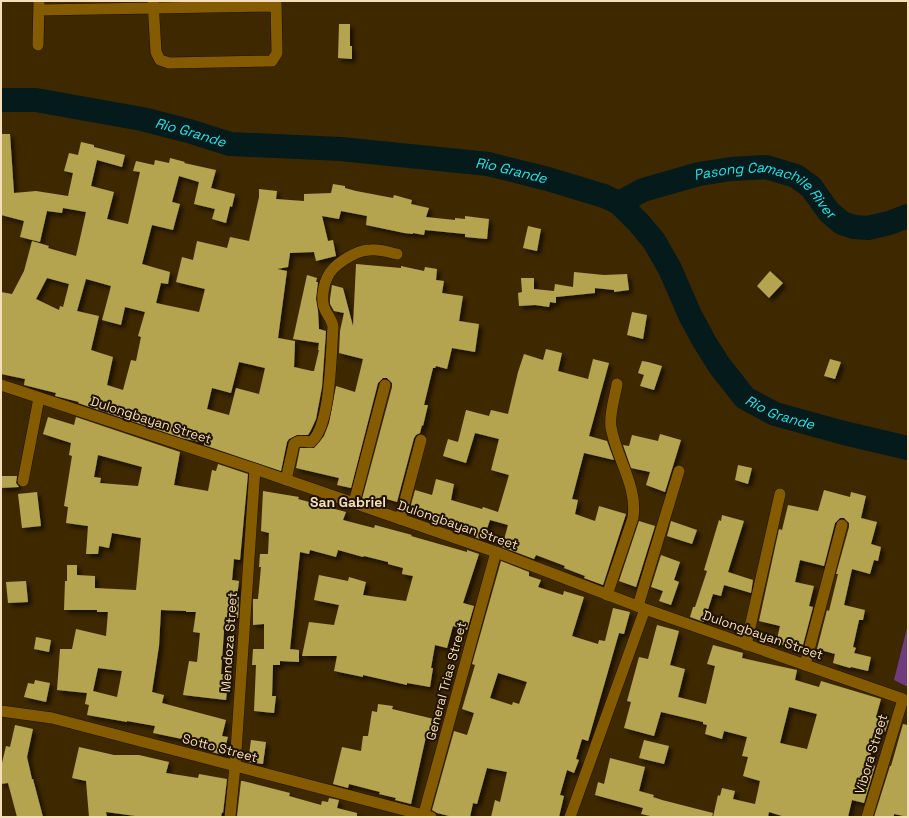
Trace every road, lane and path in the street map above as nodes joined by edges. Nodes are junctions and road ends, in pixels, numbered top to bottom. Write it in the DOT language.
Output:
graph roads {
  1 [pos="276,4"];
  2 [pos="153,5"];
  3 [pos="39,6"];
  4 [pos="38,45"];
  5 [pos="397,254"];
  6 [pos="617,384"];
  7 [pos="1,385"];
  8 [pos="385,385"];
  9 [pos="39,398"];
  10 [pos="421,440"];
  11 [pos="255,469"];
  12 [pos="679,471"];
  13 [pos="286,480"];
  14 [pos="23,481"];
  15 [pos="780,494"];
  16 [pos="354,503"];
  17 [pos="400,519"];
  18 [pos="842,525"];
  19 [pos="496,552"];
  20 [pos="607,595"];
  21 [pos="642,608"];
  22 [pos="746,644"];
  23 [pos="805,665"];
  24 [pos="906,700"];
  25 [pos="1,710"];
  26 [pos="235,766"];
  27 [pos="426,816"];
  28 [pos="230,817"];
  29 [pos="570,817"];
  30 [pos="866,817"];
  1 -- 2 [label="street"];
  1 -- 2 [label="street"];
  2 -- 3 [label="street"];
  3 -- 4 [label="street"];
  5 -- 13 [label="street"];
  6 -- 20 [label="street"];
  7 -- 9 [label="street, Dulongbayan Street"];
  8 -- 16 [label="street"];
  9 -- 11 [label="street, Dulongbayan Street"];
  9 -- 14 [label="street"];
  10 -- 17 [label="street"];
  11 -- 13 [label="street, Dulongbayan Street"];
  11 -- 26 [label="street, Mendoza Street"];
  12 -- 21 [label="street"];
  13 -- 16 [label="street, Dulongbayan Street"];
  15 -- 22 [label="street"];
  16 -- 17 [label="street, Dulongbayan Street"];
  17 -- 19 [label="street, Dulongbayan Street"];
  18 -- 23 [label="street"];
  19 -- 20 [label="street, Dulongbayan Street"];
  19 -- 27 [label="street, General Trias Street"];
  20 -- 21 [label="street, Dulongbayan Street"];
  21 -- 22 [label="street, Dulongbayan Street"];
  21 -- 29 [label="street"];
  22 -- 23 [label="street, Dulongbayan Street"];
  23 -- 24 [label="street, Dulongbayan Street"];
  24 -- 30 [label="street, Vibora Street"];
  25 -- 26 [label="street, Sotto Street"];
  26 -- 27 [label="street, Sotto Street"];
  26 -- 28 [label="street, Mendoza Street"];
}
